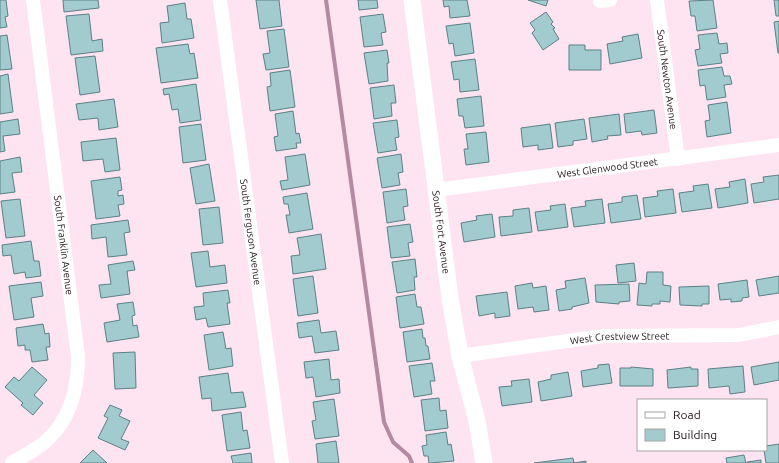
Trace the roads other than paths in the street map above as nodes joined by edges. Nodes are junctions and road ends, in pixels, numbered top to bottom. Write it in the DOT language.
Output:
graph roads {
  1 [pos="33,0"];
  2 [pos="220,0"];
  3 [pos="412,0"];
  4 [pos="657,0"];
  5 [pos="779,145"];
  6 [pos="678,159"];
  7 [pos="436,190"];
  8 [pos="779,327"];
  9 [pos="460,356"];
  10 [pos="12,463"];
  11 [pos="282,463"];
  12 [pos="484,463"];
  1 -- 10 [label="street, South Franklin Avenue"];
  2 -- 11 [label="street, South Ferguson Avenue"];
  3 -- 7 [label="street, South Fort Avenue"];
  4 -- 6 [label="street, South Newton Avenue"];
  5 -- 6 [label="street, West Glenwood Street"];
  6 -- 7 [label="street, West Glenwood Street"];
  7 -- 9 [label="street, South Fort Avenue"];
  8 -- 9 [label="street, West Crestview Street"];
  9 -- 12 [label="street, South Fort Avenue"];
}
